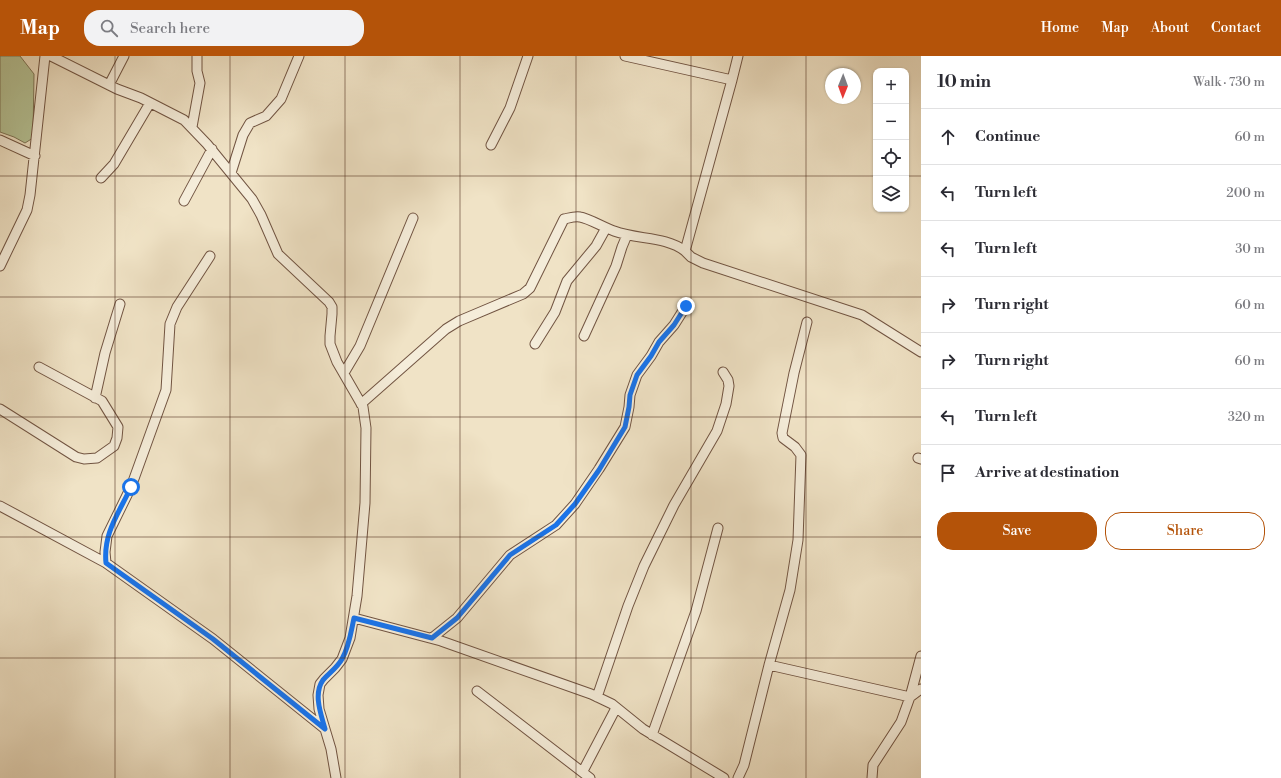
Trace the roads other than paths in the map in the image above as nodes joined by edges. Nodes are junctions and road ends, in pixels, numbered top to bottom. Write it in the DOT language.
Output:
graph roads {
  1 [pos="45,56"];
  2 [pos="51,56"];
  3 [pos="124,56"];
  4 [pos="197,56"];
  5 [pos="299,56"];
  6 [pos="528,56"];
  7 [pos="625,56"];
  8 [pos="738,56"];
  9 [pos="732,80"];
  10 [pos="109,85"];
  11 [pos="150,103"];
  12 [pos="192,127"];
  13 [pos="0,140"];
  14 [pos="491,145"];
  15 [pos="212,149"];
  16 [pos="34,156"];
  17 [pos="231,173"];
  18 [pos="101,178"];
  19 [pos="184,201"];
  20 [pos="413,218"];
  21 [pos="606,228"];
  22 [pos="627,235"];
  23 [pos="684,251"];
  24 [pos="210,256"];
  25 [pos="0,266"];
  26 [pos="120,304"];
  27 [pos="686,306"];
  28 [pos="807,322"];
  29 [pos="584,336"];
  30 [pos="536,344"];
  31 [pos="921,352"];
  32 [pos="39,367"];
  33 [pos="723,372"];
  34 [pos="344,373"];
  35 [pos="95,398"];
  36 [pos="361,404"];
  37 [pos="0,409"];
  38 [pos="0,506"];
  39 [pos="718,528"];
  40 [pos="106,563"];
  41 [pos="354,618"];
  42 [pos="432,638"];
  43 [pos="921,656"];
  44 [pos="769,665"];
  45 [pos="921,690"];
  46 [pos="477,691"];
  47 [pos="597,697"];
  48 [pos="910,697"];
  49 [pos="616,708"];
  50 [pos="325,729"];
  51 [pos="652,735"];
  52 [pos="583,771"];
  53 [pos="336,778"];
  54 [pos="590,778"];
  55 [pos="724,778"];
  56 [pos="738,778"];
  57 [pos="872,778"];
  1 -- 16 [label="street"];
  2 -- 10 [label="street"];
  3 -- 10 [label="street"];
  4 -- 12 [label="street"];
  5 -- 17 [label="street"];
  6 -- 14 [label="street"];
  7 -- 9 [label="street"];
  8 -- 9 [label="street"];
  9 -- 23 [label="street"];
  10 -- 11 [label="street"];
  11 -- 12 [label="street"];
  11 -- 18 [label="street"];
  12 -- 15 [label="street"];
  13 -- 16 [label="street"];
  15 -- 17 [label="street"];
  15 -- 19 [label="street"];
  16 -- 25 [label="street"];
  17 -- 34 [label="street"];
  20 -- 34 [label="street"];
  21 -- 22 [label="street"];
  21 -- 30 [label="street"];
  21 -- 36 [label="street"];
  22 -- 23 [label="street"];
  22 -- 29 [label="street"];
  23 -- 31 [label="street"];
  24 -- 40 [label="street"];
  26 -- 35 [label="street"];
  27 -- 42 [label="street"];
  28 -- 44 [label="street"];
  32 -- 35 [label="street"];
  33 -- 47 [label="street"];
  34 -- 36 [label="street"];
  35 -- 37 [label="street"];
  36 -- 41 [label="street"];
  38 -- 40 [label="street"];
  39 -- 51 [label="street"];
  40 -- 50 [label="street"];
  41 -- 42 [label="street"];
  41 -- 50 [label="street"];
  42 -- 47 [label="street"];
  43 -- 48 [label="street"];
  44 -- 48 [label="street"];
  44 -- 56 [label="street"];
  45 -- 48 [label="street"];
  46 -- 52 [label="street"];
  47 -- 49 [label="street"];
  48 -- 57 [label="street"];
  49 -- 51 [label="street"];
  49 -- 52 [label="street"];
  50 -- 53 [label="street"];
  51 -- 55 [label="street"];
  52 -- 54 [label="street"];
}
